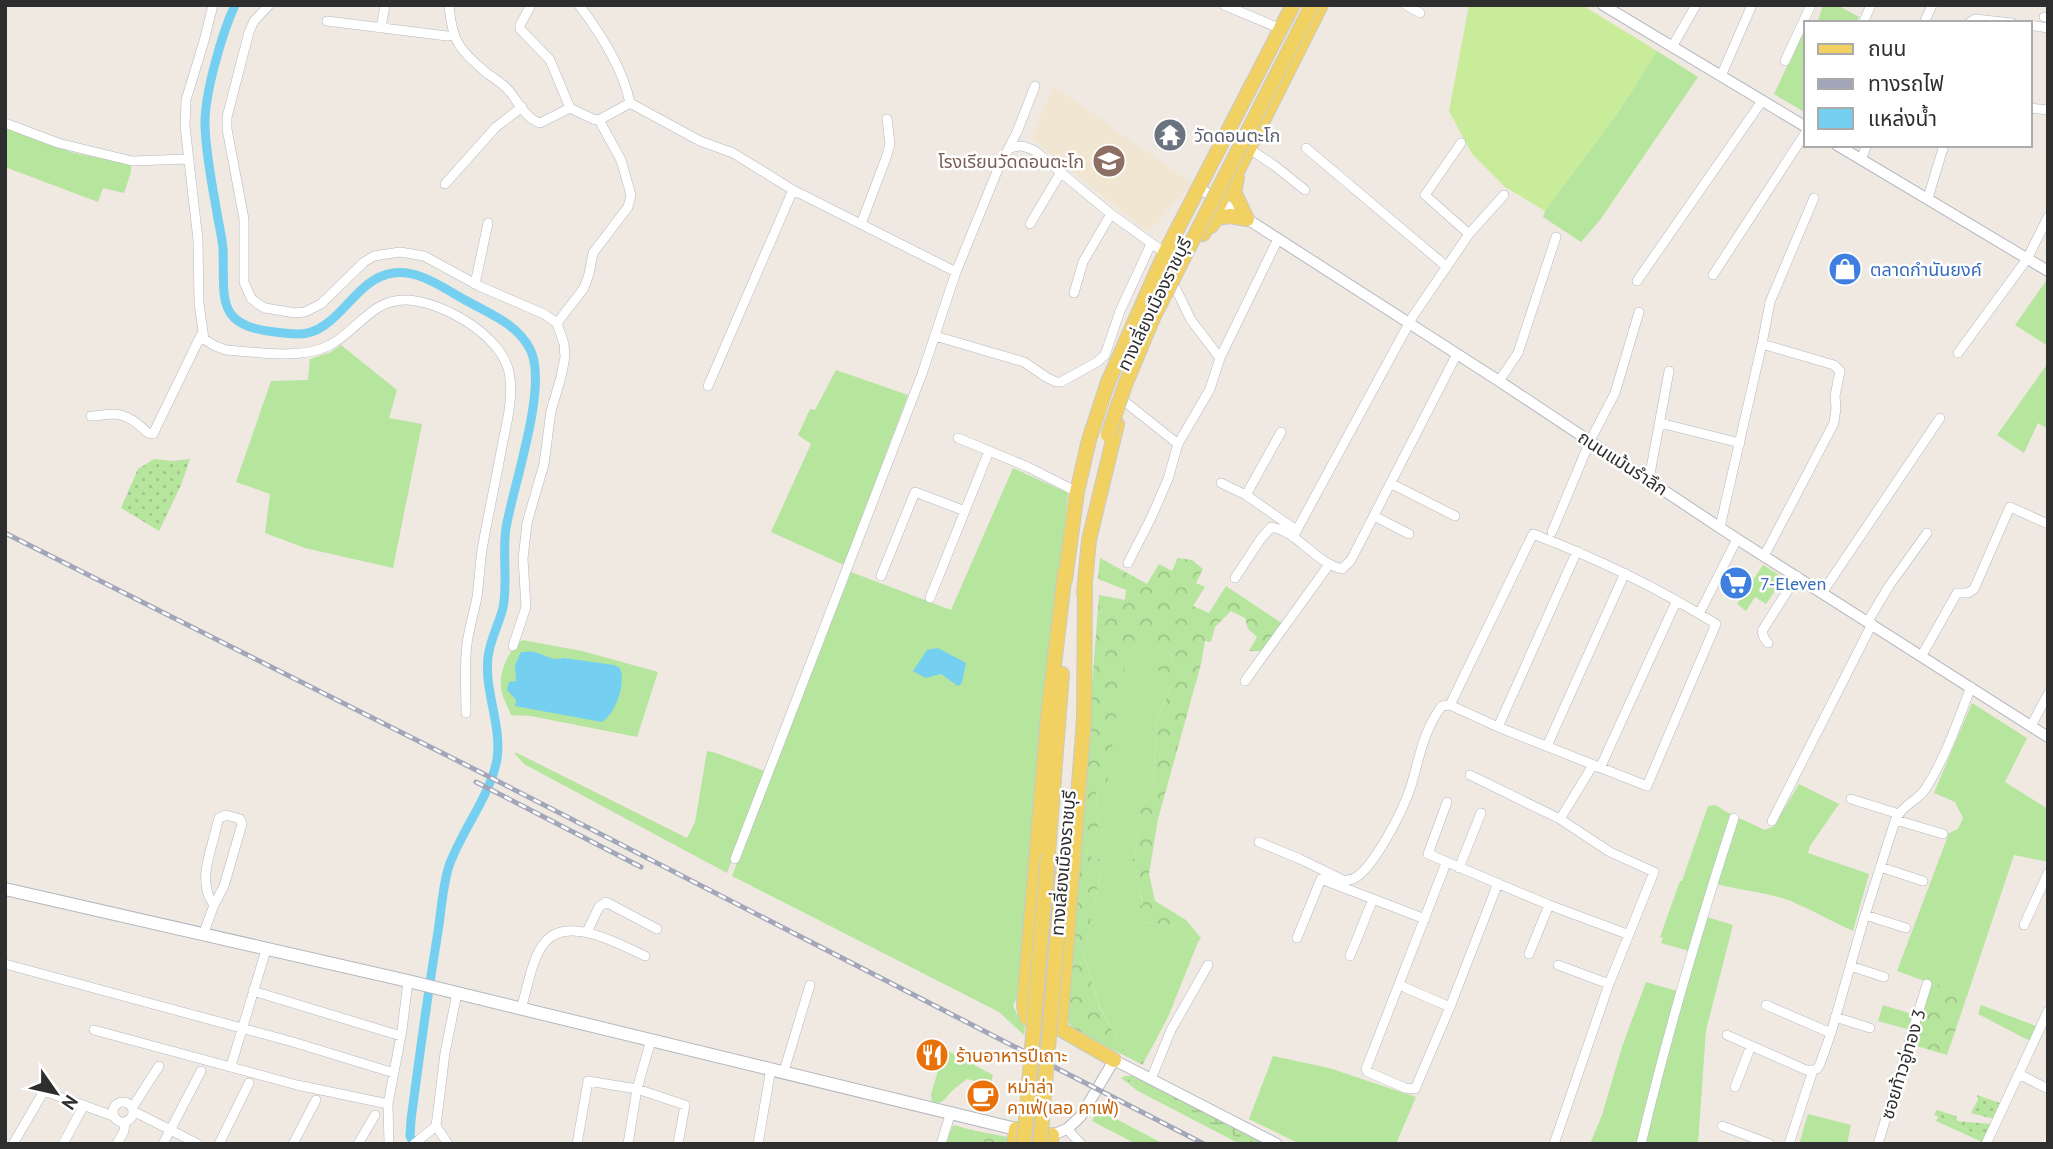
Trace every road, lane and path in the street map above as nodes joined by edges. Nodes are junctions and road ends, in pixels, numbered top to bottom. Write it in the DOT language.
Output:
graph roads {
  1 [pos="213,5"];
  2 [pos="269,5"];
  3 [pos="385,5"];
  4 [pos="449,5"];
  5 [pos="531,5"];
  6 [pos="579,5"];
  7 [pos="1224,5"];
  8 [pos="1293,5"];
  9 [pos="1302,5"];
  10 [pos="1312,5"];
  11 [pos="1321,5"];
  12 [pos="1406,5"];
  13 [pos="1602,5"];
  14 [pos="1696,5"];
  15 [pos="1752,5"];
  16 [pos="1811,5"];
  17 [pos="1871,5"];
  18 [pos="1932,5"];
  19 [pos="1420,13"];
  20 [pos="327,21"];
  21 [pos="1864,21"];
  22 [pos="1925,21"];
  23 [pos="1972,21"];
  24 [pos="1994,21"];
  25 [pos="381,28"];
  26 [pos="1281,29"];
  27 [pos="454,35"];
  28 [pos="1672,47"];
  29 [pos="1785,61"];
  30 [pos="1721,76"];
  31 [pos="1035,86"];
  32 [pos="1762,101"];
  33 [pos="630,103"];
  34 [pos="522,107"];
  35 [pos="570,108"];
  36 [pos="887,119"];
  37 [pos="599,120"];
  38 [pos="5,123"];
  39 [pos="1804,129"];
  40 [pos="1804,133"];
  41 [pos="1461,143"];
  42 [pos="1840,147"];
  43 [pos="1866,147"];
  44 [pos="1943,147"];
  45 [pos="1248,148"];
  46 [pos="1306,148"];
  47 [pos="1009,149"];
  48 [pos="188,159"];
  49 [pos="1861,159"];
  50 [pos="1240,166"];
  51 [pos="1061,172"];
  52 [pos="445,184"];
  53 [pos="1199,188"];
  54 [pos="793,190"];
  55 [pos="1305,190"];
  56 [pos="1504,195"];
  57 [pos="1814,198"];
  58 [pos="1928,198"];
  59 [pos="1221,202"];
  60 [pos="1111,214"];
  61 [pos="2048,217"];
  62 [pos="1247,219"];
  63 [pos="488,223"];
  64 [pos="860,224"];
  65 [pos="1030,224"];
  66 [pos="1469,234"];
  67 [pos="1556,237"];
  68 [pos="1278,239"];
  69 [pos="1199,242"];
  70 [pos="1151,244"];
  71 [pos="1166,253"];
  72 [pos="2027,259"];
  73 [pos="1447,267"];
  74 [pos="2048,271"];
  75 [pos="956,272"];
  76 [pos="1713,275"];
  77 [pos="1637,281"];
  78 [pos="475,284"];
  79 [pos="1175,286"];
  80 [pos="1074,293"];
  81 [pos="1639,312"];
  82 [pos="557,323"];
  83 [pos="1411,324"];
  84 [pos="203,332"];
  85 [pos="935,336"];
  86 [pos="1762,344"];
  87 [pos="1958,353"];
  88 [pos="1457,354"];
  89 [pos="1220,358"];
  90 [pos="1669,371"];
  91 [pos="1499,381"];
  92 [pos="708,386"];
  93 [pos="1124,401"];
  94 [pos="91,416"];
  95 [pos="1940,418"];
  96 [pos="1660,423"];
  97 [pos="1281,432"];
  98 [pos="1103,434"];
  99 [pos="958,438"];
  100 [pos="1590,441"];
  101 [pos="1740,443"];
  102 [pos="1178,444"];
  103 [pos="989,451"];
  104 [pos="1649,480"];
  105 [pos="1221,483"];
  106 [pos="1392,484"];
  107 [pos="1077,492"];
  108 [pos="1246,495"];
  109 [pos="965,511"];
  110 [pos="1374,516"];
  111 [pos="1455,516"];
  112 [pos="2048,524"];
  113 [pos="1720,527"];
  114 [pos="1552,532"];
  115 [pos="1294,533"];
  116 [pos="1927,533"];
  117 [pos="1409,534"];
  118 [pos="1737,539"];
  119 [pos="1089,540"];
  120 [pos="1577,551"];
  121 [pos="1764,556"];
  122 [pos="1128,563"];
  123 [pos="1328,566"];
  124 [pos="1065,572"];
  125 [pos="1625,573"];
  126 [pos="881,576"];
  127 [pos="1797,576"];
  128 [pos="1235,578"];
  129 [pos="1084,584"];
  130 [pos="1822,593"];
  131 [pos="930,598"];
  132 [pos="1676,602"];
  133 [pos="1699,614"];
  134 [pos="1066,623"];
  135 [pos="1870,623"];
  136 [pos="1768,643"];
  137 [pos="513,646"];
  138 [pos="1922,655"];
  139 [pos="1245,681"];
  140 [pos="1971,687"];
  141 [pos="2048,694"];
  142 [pos="1450,705"];
  143 [pos="466,713"];
  144 [pos="2031,726"];
  145 [pos="1498,727"];
  146 [pos="2048,737"];
  147 [pos="1548,746"];
  148 [pos="1596,766"];
  149 [pos="1470,775"];
  150 [pos="1851,799"];
  151 [pos="1447,802"];
  152 [pos="1481,813"];
  153 [pos="1897,817"];
  154 [pos="1734,818"];
  155 [pos="1560,819"];
  156 [pos="1772,821"];
  157 [pos="1943,834"];
  158 [pos="1259,842"];
  159 [pos="735,859"];
  160 [pos="1446,863"];
  161 [pos="1880,867"];
  162 [pos="1459,868"];
  163 [pos="2048,873"];
  164 [pos="1923,881"];
  165 [pos="1498,883"];
  166 [pos="5,889"];
  167 [pos="1373,899"];
  168 [pos="214,905"];
  169 [pos="1549,905"];
  170 [pos="1865,915"];
  171 [pos="1424,919"];
  172 [pos="2024,925"];
  173 [pos="1906,928"];
  174 [pos="657,929"];
  175 [pos="587,932"];
  176 [pos="1628,934"];
  177 [pos="203,935"];
  178 [pos="1297,938"];
  179 [pos="266,950"];
  180 [pos="1529,954"];
  181 [pos="645,956"];
  182 [pos="1350,956"];
  183 [pos="5,964"];
  184 [pos="1208,965"];
  185 [pos="1558,965"];
  186 [pos="1850,966"];
  187 [pos="1884,977"];
  188 [pos="412,982"];
  189 [pos="1609,984"];
  190 [pos="1927,984"];
  191 [pos="810,985"];
  192 [pos="1399,985"];
  193 [pos="253,991"];
  194 [pos="456,993"];
  195 [pos="1766,1005"];
  196 [pos="1450,1007"];
  197 [pos="521,1009"];
  198 [pos="2048,1011"];
  199 [pos="1835,1017"];
  200 [pos="2045,1023"];
  201 [pos="1870,1028"];
  202 [pos="242,1029"];
  203 [pos="93,1030"];
  204 [pos="1060,1030"];
  205 [pos="1831,1033"];
  206 [pos="1727,1035"];
  207 [pos="401,1036"];
  208 [pos="651,1040"];
  209 [pos="1751,1046"];
  210 [pos="1115,1060"];
  211 [pos="159,1066"];
  212 [pos="231,1066"];
  213 [pos="777,1070"];
  214 [pos="1813,1070"];
  215 [pos="201,1071"];
  216 [pos="394,1073"];
  217 [pos="2019,1074"];
  218 [pos="1151,1079"];
  219 [pos="249,1083"];
  220 [pos="1735,1087"];
  221 [pos="637,1089"];
  222 [pos="2048,1089"];
  223 [pos="316,1100"];
  224 [pos="388,1104"];
  225 [pos="84,1105"];
  226 [pos="133,1110"];
  227 [pos="951,1112"];
  228 [pos="375,1115"];
  229 [pos="113,1116"];
  230 [pos="125,1122"];
  231 [pos="436,1126"];
  232 [pos="1722,1126"];
  233 [pos="171,1129"];
  234 [pos="1067,1129"];
  235 [pos="1015,1136"];
  236 [pos="1048,1141"];
  237 [pos="13,1144"];
  238 [pos="63,1144"];
  239 [pos="117,1144"];
  240 [pos="163,1144"];
  241 [pos="198,1144"];
  242 [pos="219,1144"];
  243 [pos="293,1144"];
  244 [pos="358,1144"];
  245 [pos="388,1144"];
  246 [pos="414,1144"];
  247 [pos="448,1144"];
  248 [pos="577,1144"];
  249 [pos="628,1144"];
  250 [pos="678,1144"];
  251 [pos="758,1144"];
  252 [pos="941,1144"];
  253 [pos="1024,1144"];
  254 [pos="1081,1144"];
  255 [pos="1277,1144"];
  256 [pos="1554,1144"];
  257 [pos="1641,1144"];
  258 [pos="1770,1144"];
  259 [pos="1789,1144"];
  260 [pos="1878,1144"];
  261 [pos="1986,1144"];
  1 -- 48 [label="street"];
  2 -- 78 [label="street"];
  3 -- 25 [label="street"];
  4 -- 27 [label="street"];
  5 -- 35 [label="street"];
  6 -- 33 [label="street"];
  7 -- 26 [label="street"];
  8 -- 26 [label="main road, ทางเลี่ยงเมืองราชบุรี"];
  9 -- 98 [label="main road, ทางเลี่ยงเมืองราชบุรี"];
  10 -- 98 [label="main road, ทางเลี่ยงเมืองราชบุรี, bridge"];
  11 -- 45 [label="main road, ทางเลี่ยงเมืองราชบุรี"];
  12 -- 19 [label="street"];
  13 -- 28 [label="street"];
  14 -- 28 [label="street"];
  15 -- 30 [label="street"];
  16 -- 29 [label="street"];
  17 -- 21 [label="street"];
  18 -- 22 [label="street"];
  20 -- 25 [label="street"];
  23 -- 24 [label="street"];
  25 -- 27 [label="street"];
  26 -- 53 [label="main road, ทางเลี่ยงเมืองราชบุรี"];
  27 -- 34 [label="street"];
  28 -- 30 [label="street"];
  30 -- 32 [label="street"];
  31 -- 47 [label="street"];
  32 -- 39 [label="street"];
  32 -- 77 [label="street"];
  33 -- 37 [label="street"];
  33 -- 54 [label="street"];
  34 -- 35 [label="street"];
  34 -- 52 [label="street"];
  35 -- 37 [label="street"];
  36 -- 64 [label="street"];
  37 -- 82 [label="street"];
  38 -- 48 [label="street"];
  40 -- 76 [label="street"];
  41 -- 66 [label="street"];
  42 -- 49 [label="street"];
  43 -- 49 [label="street"];
  44 -- 58 [label="street"];
  45 -- 50 [label="main road, ทางเลี่ยงเมืองราชบุรี"];
  45 -- 55 [label="street"];
  46 -- 73 [label="street"];
  47 -- 51 [label="street"];
  47 -- 75 [label="street"];
  48 -- 84 [label="street"];
  49 -- 58 [label="street"];
  50 -- 59 [label="main road, ทางเลี่ยงเมืองราชบุรี"];
  50 -- 62 [label="main road"];
  51 -- 60 [label="street"];
  51 -- 65 [label="street"];
  53 -- 59 [label="street, ถนนแม้นรำลึก"];
  53 -- 71 [label="main road, ทางเลี่ยงเมืองราชบุรี"];
  54 -- 64 [label="street"];
  54 -- 92 [label="street"];
  56 -- 66 [label="street"];
  57 -- 86 [label="street"];
  58 -- 72 [label="street"];
  59 -- 62 [label="street, ถนนแม้นรำลึก"];
  59 -- 69 [label="main road, ทางเลี่ยงเมืองราชบุรี"];
  60 -- 70 [label="street"];
  60 -- 80 [label="street"];
  61 -- 72 [label="street"];
  62 -- 68 [label="street, ถนนแม้นรำลึก"];
  62 -- 69 [label="main road"];
  63 -- 78 [label="street"];
  64 -- 75 [label="street"];
  66 -- 73 [label="street"];
  67 -- 91 [label="street"];
  68 -- 83 [label="street, ถนนแม้นรำลึก"];
  68 -- 89 [label="street"];
  69 -- 79 [label="main road, ทางเลี่ยงเมืองราชบุรี"];
  70 -- 71 [label="street"];
  70 -- 85 [label="street"];
  71 -- 107 [label="main road, ทางเลี่ยงเมืองราชบุรี"];
  72 -- 74 [label="street"];
  72 -- 87 [label="street"];
  73 -- 83 [label="street"];
  75 -- 85 [label="street"];
  78 -- 82 [label="street"];
  79 -- 89 [label="street"];
  79 -- 93 [label="main road, ทางเลี่ยงเมืองราชบุรี"];
  81 -- 100 [label="street"];
  82 -- 137 [label="street"];
  83 -- 88 [label="street, ถนนแม้นรำลึก"];
  83 -- 115 [label="street"];
  84 -- 94 [label="street"];
  84 -- 143 [label="street"];
  85 -- 159 [label="street"];
  86 -- 101 [label="street"];
  86 -- 121 [label="street"];
  88 -- 91 [label="street, ถนนแม้นรำลึก"];
  88 -- 106 [label="street"];
  89 -- 102 [label="street"];
  90 -- 96 [label="street"];
  91 -- 100 [label="street, ถนนแม้นรำลึก"];
  93 -- 102 [label="street"];
  93 -- 119 [label="main road, ทางเลี่ยงเมืองราชบุรี"];
  95 -- 130 [label="street"];
  96 -- 101 [label="street"];
  96 -- 104 [label="street"];
  97 -- 108 [label="street"];
  98 -- 119 [label="main road, ทางเลี่ยงเมืองราชบุรี"];
  98 -- 134 [label="main road, ทางเลี่ยงเมืองราชบุรี"];
  99 -- 103 [label="street"];
  100 -- 104 [label="street, ถนนแม้นรำลึก"];
  100 -- 114 [label="street"];
  101 -- 113 [label="street"];
  102 -- 122 [label="street"];
  103 -- 107 [label="street"];
  103 -- 109 [label="street"];
  104 -- 113 [label="street, ถนนแม้นรำลึก"];
  105 -- 108 [label="street"];
  106 -- 110 [label="street"];
  106 -- 111 [label="street"];
  107 -- 124 [label="main road, ทางเลี่ยงเมืองราชบุรี"];
  108 -- 115 [label="street"];
  109 -- 126 [label="street"];
  109 -- 131 [label="street"];
  110 -- 117 [label="street"];
  110 -- 123 [label="street"];
  112 -- 138 [label="street"];
  113 -- 118 [label="street, ถนนแม้นรำลึก"];
  115 -- 123 [label="street"];
  115 -- 128 [label="street"];
  116 -- 135 [label="street"];
  118 -- 121 [label="street, ถนนแม้นรำลึก"];
  118 -- 133 [label="street"];
  119 -- 129 [label="main road, ทางเลี่ยงเมืองราชบุรี"];
  120 -- 125 [label="street"];
  120 -- 142 [label="street"];
  120 -- 145 [label="street"];
  121 -- 127 [label="street, ถนนแม้นรำลึก"];
  123 -- 139 [label="street"];
  124 -- 134 [label="main road, ทางเลี่ยงเมืองราชบุรี"];
  124 -- 204 [label="main road"];
  125 -- 132 [label="street"];
  125 -- 147 [label="street"];
  127 -- 130 [label="street, ถนนแม้นรำลึก"];
  127 -- 136 [label="street"];
  129 -- 204 [label="main road"];
  129 -- 236 [label="main road, ทางเลี่ยงเมืองราชบุรี, bridge"];
  130 -- 135 [label="street, ถนนแม้นรำลึก"];
  132 -- 133 [label="street"];
  132 -- 148 [label="street"];
  133 -- 148 [label="street"];
  134 -- 253 [label="main road, ทางเลี่ยงเมืองราชบุรี, bridge"];
  135 -- 138 [label="street, ถนนแม้นรำลึก"];
  135 -- 156 [label="street"];
  138 -- 140 [label="street, ถนนแม้นรำลึก"];
  140 -- 144 [label="street, ถนนแม้นรำลึก"];
  140 -- 153 [label="street"];
  141 -- 144 [label="street"];
  142 -- 145 [label="street"];
  142 -- 158 [label="street"];
  144 -- 146 [label="street, ถนนแม้นรำลึก"];
  145 -- 147 [label="street"];
  147 -- 148 [label="street"];
  148 -- 155 [label="street"];
  149 -- 155 [label="street"];
  150 -- 153 [label="street"];
  151 -- 160 [label="street"];
  152 -- 162 [label="street"];
  153 -- 157 [label="street"];
  153 -- 161 [label="street"];
  154 -- 257 [label="street"];
  155 -- 176 [label="street"];
  160 -- 162 [label="street"];
  160 -- 171 [label="street"];
  161 -- 164 [label="street"];
  161 -- 170 [label="street"];
  162 -- 165 [label="street"];
  163 -- 172 [label="street"];
  165 -- 169 [label="street"];
  165 -- 196 [label="street"];
  166 -- 177 [label="main road"];
  167 -- 171 [label="street"];
  167 -- 178 [label="street"];
  167 -- 182 [label="street"];
  168 -- 168 [label="street"];
  168 -- 177 [label="street"];
  169 -- 176 [label="street"];
  169 -- 180 [label="street"];
  170 -- 173 [label="street"];
  170 -- 186 [label="street"];
  171 -- 192 [label="street"];
  174 -- 175 [label="street"];
  175 -- 181 [label="street"];
  175 -- 197 [label="street"];
  176 -- 189 [label="street"];
  177 -- 179 [label="main road"];
  179 -- 188 [label="main road"];
  179 -- 193 [label="street"];
  183 -- 202 [label="street"];
  184 -- 218 [label="street"];
  185 -- 189 [label="street"];
  186 -- 187 [label="street"];
  186 -- 199 [label="street"];
  188 -- 194 [label="main road"];
  188 -- 207 [label="street"];
  189 -- 256 [label="street"];
  190 -- 260 [label="street, ซอยท้าวอู่ทอง 3"];
  191 -- 213 [label="street"];
  192 -- 196 [label="street"];
  192 -- 196 [label="street"];
  193 -- 202 [label="street"];
  193 -- 207 [label="street"];
  194 -- 197 [label="main road"];
  194 -- 231 [label="street"];
  195 -- 205 [label="street"];
  197 -- 208 [label="main road"];
  198 -- 200 [label="street"];
  199 -- 201 [label="street"];
  199 -- 205 [label="street"];
  200 -- 217 [label="street"];
  202 -- 212 [label="street"];
  202 -- 216 [label="street"];
  203 -- 212 [label="street"];
  204 -- 210 [label="main road"];
  205 -- 214 [label="street"];
  206 -- 209 [label="street"];
  207 -- 216 [label="street"];
  208 -- 213 [label="main road"];
  208 -- 221 [label="street"];
  209 -- 214 [label="street"];
  209 -- 220 [label="street"];
  210 -- 218 [label="street"];
  210 -- 234 [label="street"];
  211 -- 226 [label="street"];
  212 -- 224 [label="street"];
  213 -- 227 [label="main road"];
  213 -- 251 [label="street"];
  214 -- 259 [label="street"];
  215 -- 233 [label="street"];
  216 -- 224 [label="street"];
  217 -- 222 [label="street"];
  217 -- 261 [label="street"];
  218 -- 255 [label="street"];
  219 -- 242 [label="street"];
  221 -- 248 [label="street"];
  221 -- 249 [label="street"];
  221 -- 250 [label="street"];
  223 -- 243 [label="street"];
  224 -- 245 [label="street"];
  225 -- 229 [label="street"];
  225 -- 237 [label="street"];
  225 -- 238 [label="street"];
  226 -- 229 [label="street"];
  226 -- 230 [label="street"];
  226 -- 233 [label="street"];
  227 -- 235 [label="main road"];
  227 -- 252 [label="street"];
  228 -- 244 [label="street"];
  229 -- 230 [label="street"];
  230 -- 239 [label="street"];
  231 -- 246 [label="street"];
  231 -- 247 [label="street"];
  232 -- 258 [label="street"];
  233 -- 240 [label="street"];
  233 -- 241 [label="street"];
  234 -- 236 [label="street"];
  234 -- 254 [label="street"];
  235 -- 236 [label="main road"];
}
